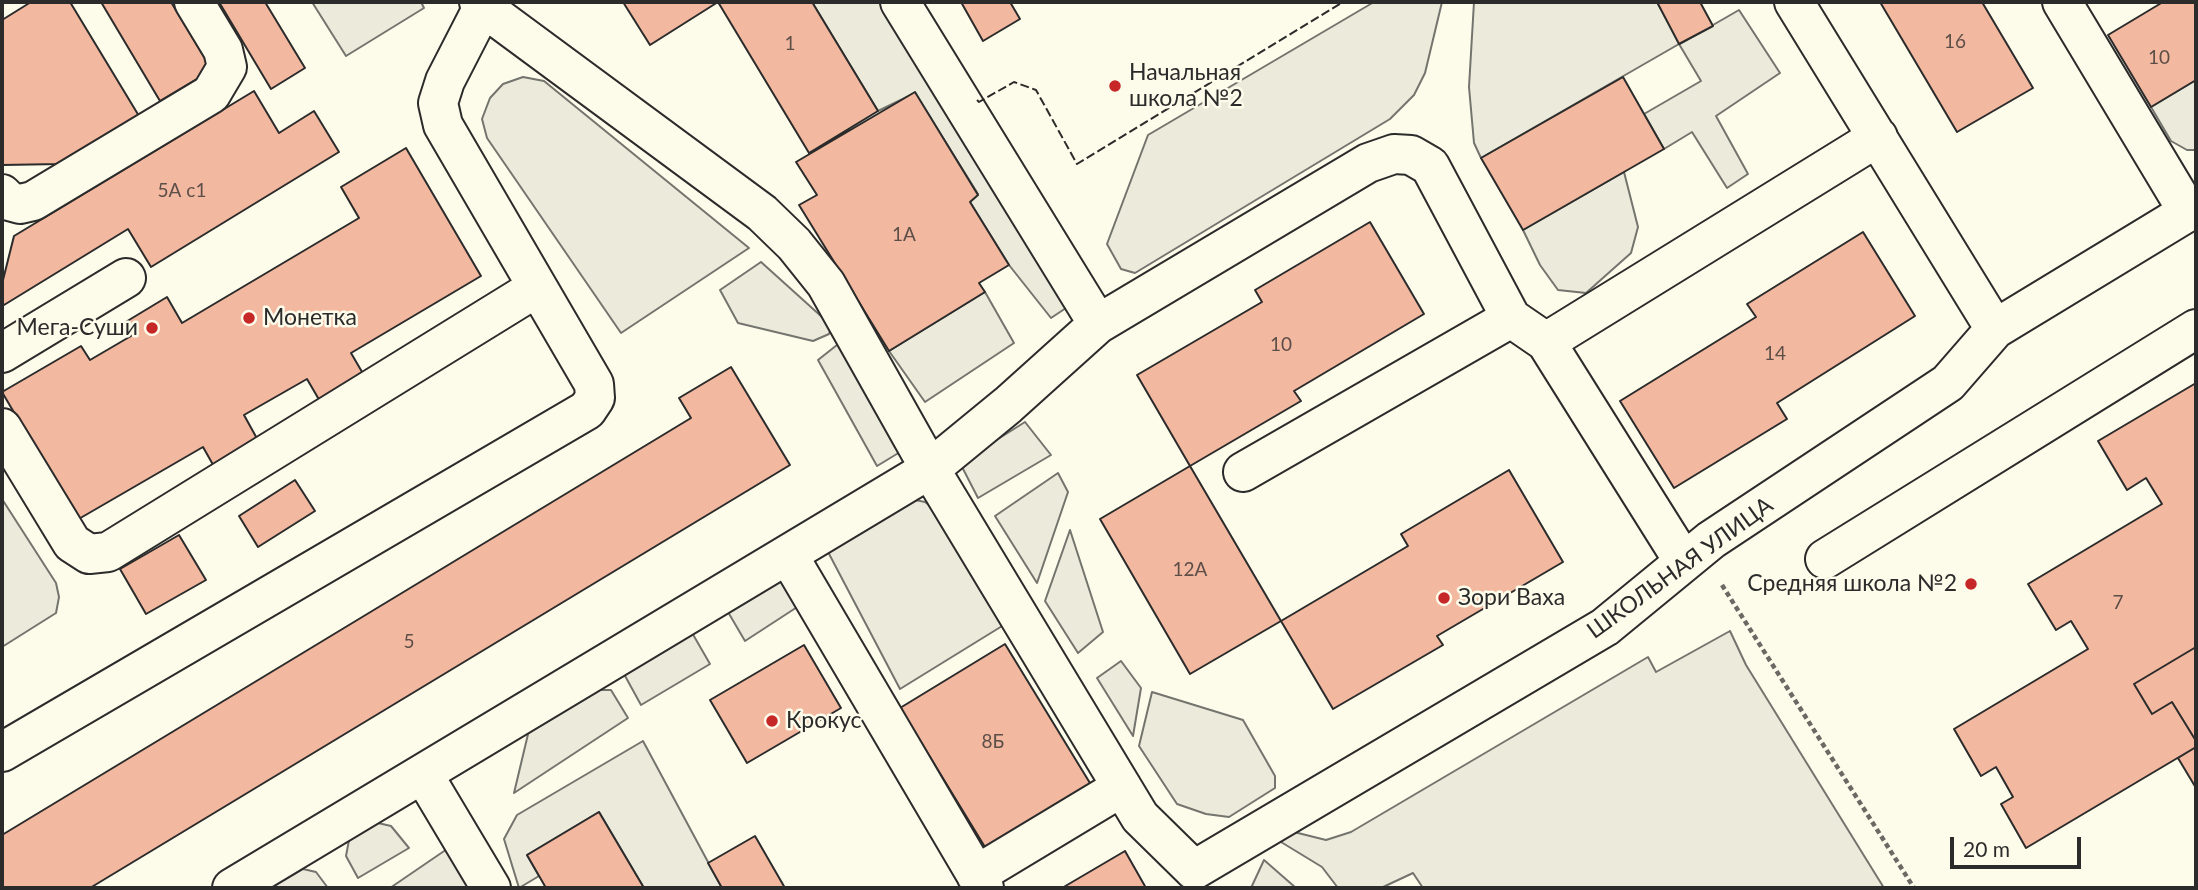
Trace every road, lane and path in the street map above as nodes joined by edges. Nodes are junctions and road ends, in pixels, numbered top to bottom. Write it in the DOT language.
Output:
graph roads {
  1 [pos="194,2"];
  2 [pos="900,2"];
  3 [pos="1794,2"];
  4 [pos="2066,3"];
  5 [pos="481,4"];
  6 [pos="1878,137"];
  7 [pos="2,194"];
  8 [pos="2192,209"];
  9 [pos="126,278"];
  10 [pos="537,288"];
  11 [pos="1511,318"];
  12 [pos="1098,324"];
  13 [pos="1995,329"];
  14 [pos="2196,329"];
  15 [pos="1546,342"];
  16 [pos="2,353"];
  17 [pos="2,428"];
  18 [pos="930,469"];
  19 [pos="1243,472"];
  20 [pos="788,555"];
  21 [pos="1692,556"];
  22 [pos="1825,559"];
  23 [pos="2,752"];
  24 [pos="423,774"];
  25 [pos="1122,787"];
  26 [pos="1196,879"];
  27 [pos="980,882"];
  28 [pos="232,888"];
  29 [pos="491,888"];
  30 [pos="1914,888"];
  1 -- 7 [label="street"];
  2 -- 12 [label="street"];
  3 -- 6 [label="street"];
  4 -- 8 [label="street"];
  5 -- 10 [label="street"];
  5 -- 18 [label="street"];
  6 -- 13 [label="street"];
  6 -- 15 [label="street"];
  8 -- 13 [label="street, ШКОЛЬНАЯ УЛИЦА"];
  9 -- 16 [label="street"];
  10 -- 17 [label="street"];
  10 -- 23 [label="street"];
  11 -- 12 [label="street"];
  11 -- 15 [label="street"];
  11 -- 19 [label="street"];
  12 -- 18 [label="street"];
  13 -- 21 [label="street, ШКОЛЬНАЯ УЛИЦА"];
  14 -- 22 [label="street"];
  15 -- 21 [label="street"];
  18 -- 20 [label="street"];
  18 -- 25 [label="street"];
  20 -- 24 [label="street"];
  20 -- 27 [label="street"];
  21 -- 26 [label="street, ШКОЛЬНАЯ УЛИЦА"];
  21 -- 30 [label="path"];
  24 -- 28 [label="street"];
  24 -- 29 [label="street"];
  25 -- 26 [label="street"];
  25 -- 27 [label="street"];
}
